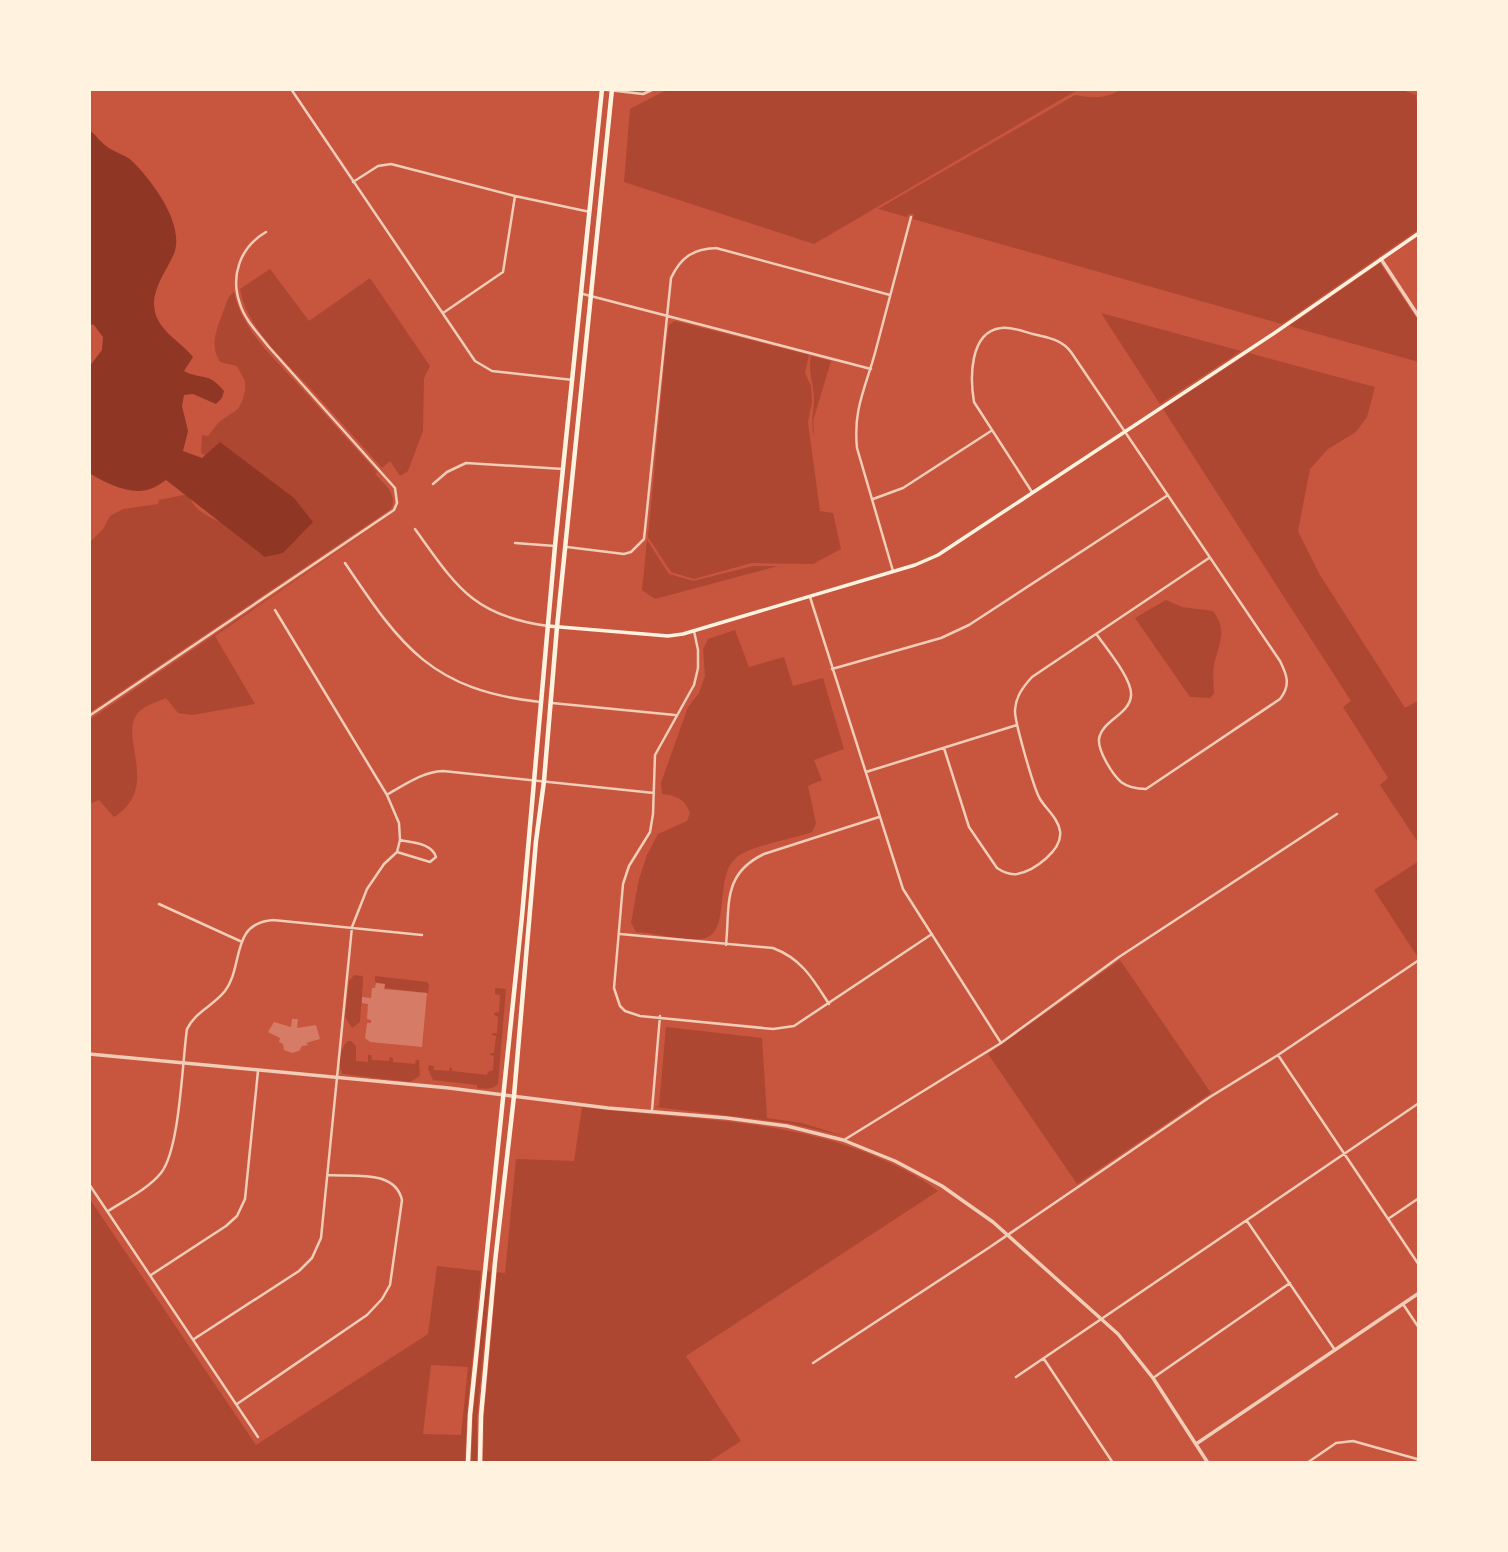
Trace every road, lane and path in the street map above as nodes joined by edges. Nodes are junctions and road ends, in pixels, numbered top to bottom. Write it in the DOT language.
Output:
graph roads {
  1 [pos="290,89"];
  2 [pos="601,89"];
  3 [pos="654,89"];
  4 [pos="612,90"];
  5 [pos="353,183"];
  6 [pos="515,196"];
  7 [pos="590,212"];
  8 [pos="911,217"];
  9 [pos="266,232"];
  10 [pos="1419,233"];
  11 [pos="1381,259"];
  12 [pos="581,294"];
  13 [pos="890,295"];
  14 [pos="592,296"];
  15 [pos="443,313"];
  16 [pos="667,316"];
  17 [pos="1419,317"];
  18 [pos="871,369"];
  19 [pos="573,380"];
  20 [pos="1126,430"];
  21 [pos="991,431"];
  22 [pos="563,469"];
  23 [pos="433,484"];
  24 [pos="1032,492"];
  25 [pos="1168,495"];
  26 [pos="873,499"];
  27 [pos="415,528"];
  28 [pos="515,543"];
  29 [pos="555,546"];
  30 [pos="566,547"];
  31 [pos="1209,558"];
  32 [pos="345,564"];
  33 [pos="893,570"];
  34 [pos="810,597"];
  35 [pos="275,610"];
  36 [pos="548,626"];
  37 [pos="557,627"];
  38 [pos="694,631"];
  39 [pos="1097,635"];
  40 [pos="832,669"];
  41 [pos="540,702"];
  42 [pos="552,703"];
  43 [pos="675,715"];
  44 [pos="89,716"];
  45 [pos="1017,725"];
  46 [pos="944,748"];
  47 [pos="865,772"];
  48 [pos="535,780"];
  49 [pos="544,781"];
  50 [pos="654,793"];
  51 [pos="387,795"];
  52 [pos="1337,814"];
  53 [pos="879,817"];
  54 [pos="400,840"];
  55 [pos="397,852"];
  56 [pos="159,904"];
  57 [pos="352,928"];
  58 [pos="620,934"];
  59 [pos="932,934"];
  60 [pos="422,935"];
  61 [pos="240,941"];
  62 [pos="726,945"];
  63 [pos="1419,960"];
  64 [pos="829,1004"];
  65 [pos="660,1016"];
  66 [pos="1001,1043"];
  67 [pos="89,1054"];
  68 [pos="1278,1055"];
  69 [pos="182,1063"];
  70 [pos="258,1071"];
  71 [pos="336,1079"];
  72 [pos="503,1095"];
  73 [pos="514,1096"];
  74 [pos="1419,1103"];
  75 [pos="652,1110"];
  76 [pos="843,1140"];
  77 [pos="1345,1154"];
  78 [pos="328,1175"];
  79 [pos="89,1184"];
  80 [pos="1419,1198"];
  81 [pos="108,1211"];
  82 [pos="1388,1219"];
  83 [pos="1247,1221"];
  84 [pos="1007,1235"];
  85 [pos="1419,1265"];
  86 [pos="151,1275"];
  87 [pos="1290,1283"];
  88 [pos="1419,1293"];
  89 [pos="1403,1304"];
  90 [pos="1102,1319"];
  91 [pos="1419,1328"];
  92 [pos="194,1339"];
  93 [pos="1335,1350"];
  94 [pos="1044,1359"];
  95 [pos="813,1363"];
  96 [pos="1016,1377"];
  97 [pos="1153,1378"];
  98 [pos="237,1404"];
  99 [pos="258,1437"];
  100 [pos="1196,1444"];
  101 [pos="1419,1462"];
  102 [pos="468,1463"];
  103 [pos="480,1463"];
  104 [pos="1113,1463"];
  105 [pos="1209,1463"];
  106 [pos="1307,1463"];
  1 -- 5 [label="street"];
  2 -- 4 [label="street"];
  2 -- 7 [label="main road"];
  3 -- 4 [label="street"];
  4 -- 14 [label="main road"];
  5 -- 6 [label="street"];
  5 -- 15 [label="street"];
  6 -- 7 [label="street"];
  6 -- 15 [label="street"];
  7 -- 12 [label="main road"];
  8 -- 13 [label="street"];
  9 -- 44 [label="street"];
  10 -- 11 [label="main road"];
  11 -- 17 [label="street"];
  11 -- 20 [label="main road"];
  12 -- 14 [label="street"];
  12 -- 19 [label="main road"];
  13 -- 16 [label="street"];
  13 -- 18 [label="street"];
  14 -- 16 [label="street"];
  14 -- 30 [label="main road"];
  15 -- 19 [label="street"];
  16 -- 18 [label="street"];
  16 -- 30 [label="street"];
  18 -- 26 [label="street"];
  19 -- 22 [label="main road"];
  20 -- 21 [label="street"];
  20 -- 24 [label="main road"];
  20 -- 25 [label="street"];
  21 -- 24 [label="street"];
  21 -- 26 [label="street"];
  22 -- 23 [label="street"];
  22 -- 29 [label="main road"];
  24 -- 33 [label="main road"];
  25 -- 31 [label="street"];
  25 -- 40 [label="street"];
  26 -- 33 [label="street"];
  27 -- 36 [label="street"];
  28 -- 29 [label="street"];
  29 -- 36 [label="main road"];
  30 -- 37 [label="main road"];
  31 -- 39 [label="street"];
  31 -- 39 [label="street"];
  32 -- 41 [label="street"];
  33 -- 34 [label="main road"];
  34 -- 38 [label="main road"];
  34 -- 40 [label="street"];
  35 -- 51 [label="street"];
  36 -- 37 [label="main road"];
  36 -- 41 [label="main road"];
  37 -- 38 [label="main road"];
  37 -- 42 [label="main road"];
  38 -- 43 [label="street"];
  39 -- 45 [label="street"];
  40 -- 47 [label="street"];
  41 -- 48 [label="main road"];
  42 -- 43 [label="street"];
  42 -- 49 [label="main road"];
  43 -- 50 [label="street"];
  45 -- 46 [label="street"];
  45 -- 46 [label="street"];
  46 -- 47 [label="street"];
  47 -- 53 [label="street"];
  48 -- 49 [label="street"];
  48 -- 51 [label="street"];
  48 -- 72 [label="main road"];
  49 -- 50 [label="street"];
  49 -- 73 [label="main road"];
  50 -- 58 [label="street"];
  51 -- 54 [label="street"];
  52 -- 66 [label="street"];
  53 -- 59 [label="street"];
  53 -- 62 [label="street"];
  54 -- 55 [label="street"];
  54 -- 55 [label="street"];
  55 -- 57 [label="street"];
  56 -- 61 [label="street"];
  57 -- 60 [label="street"];
  57 -- 61 [label="street"];
  57 -- 71 [label="street"];
  58 -- 62 [label="street"];
  58 -- 65 [label="street"];
  59 -- 64 [label="street"];
  59 -- 66 [label="street"];
  61 -- 69 [label="street"];
  62 -- 64 [label="street"];
  63 -- 68 [label="street"];
  64 -- 65 [label="street"];
  65 -- 75 [label="street"];
  66 -- 76 [label="street"];
  67 -- 69 [label="street"];
  68 -- 77 [label="street"];
  68 -- 84 [label="street"];
  69 -- 70 [label="street"];
  69 -- 81 [label="street"];
  70 -- 71 [label="street"];
  70 -- 86 [label="street"];
  71 -- 72 [label="street"];
  71 -- 78 [label="street"];
  72 -- 73 [label="street"];
  72 -- 102 [label="main road"];
  73 -- 75 [label="street"];
  73 -- 103 [label="main road"];
  74 -- 77 [label="street"];
  75 -- 76 [label="street"];
  76 -- 84 [label="street"];
  77 -- 82 [label="street"];
  77 -- 83 [label="street"];
  78 -- 92 [label="street"];
  78 -- 98 [label="street"];
  79 -- 81 [label="street"];
  80 -- 82 [label="street"];
  81 -- 86 [label="street"];
  82 -- 85 [label="street"];
  83 -- 87 [label="street"];
  83 -- 90 [label="street"];
  84 -- 90 [label="street"];
  84 -- 95 [label="street"];
  86 -- 92 [label="street"];
  87 -- 93 [label="street"];
  87 -- 97 [label="street"];
  88 -- 89 [label="street"];
  89 -- 91 [label="street"];
  89 -- 93 [label="street"];
  90 -- 94 [label="street"];
  90 -- 97 [label="street"];
  92 -- 98 [label="street"];
  93 -- 100 [label="street"];
  94 -- 96 [label="street"];
  94 -- 104 [label="street"];
  97 -- 100 [label="street"];
  98 -- 99 [label="street"];
  100 -- 105 [label="street"];
  101 -- 106 [label="street"];
}
